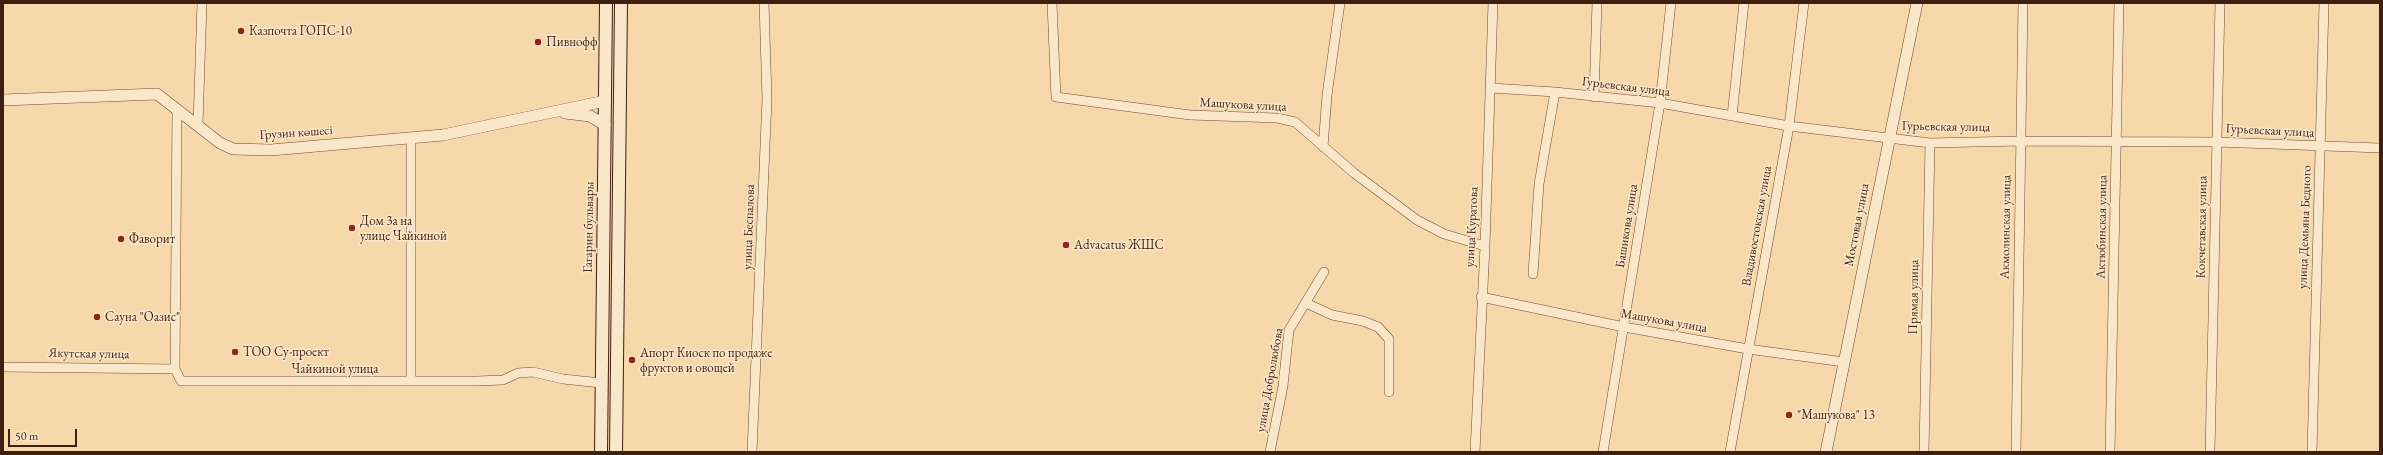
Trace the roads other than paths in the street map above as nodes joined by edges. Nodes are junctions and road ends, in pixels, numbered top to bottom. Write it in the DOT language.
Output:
graph roads {
  1 [pos="202,3"];
  2 [pos="606,3"];
  3 [pos="621,3"];
  4 [pos="764,3"];
  5 [pos="1052,3"];
  6 [pos="1340,3"];
  7 [pos="1493,3"];
  8 [pos="1597,3"];
  9 [pos="1671,3"];
  10 [pos="1744,3"];
  11 [pos="1804,3"];
  12 [pos="1916,3"];
  13 [pos="2023,3"];
  14 [pos="2119,3"];
  15 [pos="2220,3"];
  16 [pos="2324,3"];
  17 [pos="1491,88"];
  18 [pos="1554,92"];
  19 [pos="1594,97"];
  20 [pos="3,100"];
  21 [pos="620,100"];
  22 [pos="605,101"];
  23 [pos="1660,103"];
  24 [pos="177,109"];
  25 [pos="557,112"];
  26 [pos="1732,116"];
  27 [pos="198,124"];
  28 [pos="605,125"];
  29 [pos="1789,126"];
  30 [pos="411,138"];
  31 [pos="1889,139"];
  32 [pos="2020,141"];
  33 [pos="2117,141"];
  34 [pos="2216,142"];
  35 [pos="1930,143"];
  36 [pos="1324,147"];
  37 [pos="2321,147"];
  38 [pos="2380,148"];
  39 [pos="1485,246"];
  40 [pos="1324,272"];
  41 [pos="1533,274"];
  42 [pos="1481,297"];
  43 [pos="1306,303"];
  44 [pos="1624,327"];
  45 [pos="1748,349"];
  46 [pos="1844,362"];
  47 [pos="3,368"];
  48 [pos="174,369"];
  49 [pos="411,382"];
  50 [pos="601,383"];
  51 [pos="1389,392"];
  52 [pos="601,452"];
  53 [pos="616,452"];
  54 [pos="752,452"];
  55 [pos="1270,452"];
  56 [pos="1475,452"];
  57 [pos="1603,452"];
  58 [pos="1730,452"];
  59 [pos="1826,452"];
  60 [pos="1924,452"];
  61 [pos="2016,452"];
  62 [pos="2110,452"];
  63 [pos="2210,452"];
  64 [pos="2312,452"];
  1 -- 27 [label="street"];
  2 -- 22 [label="main road, Гагарин бульвары"];
  3 -- 21 [label="main road"];
  4 -- 54 [label="street, улица Беспалова"];
  5 -- 36 [label="street, Машукова улица"];
  6 -- 36 [label="street"];
  7 -- 17 [label="street, улица Куратова"];
  8 -- 19 [label="street"];
  9 -- 23 [label="street, Башикова улица"];
  10 -- 26 [label="street"];
  11 -- 29 [label="street, Владивостокская улица"];
  12 -- 31 [label="street, Мостовая улица"];
  13 -- 32 [label="street, Акмолинская улица"];
  14 -- 33 [label="street, Актюбинская улица"];
  15 -- 34 [label="street, Кокчетавская улица"];
  16 -- 37 [label="street, улица Демьяна Бедного"];
  17 -- 18 [label="street, Гурьевская улица"];
  17 -- 39 [label="street, улица Куратова"];
  18 -- 19 [label="street, Гурьевская улица"];
  18 -- 41 [label="street"];
  19 -- 23 [label="street, Гурьевская улица"];
  20 -- 24 [label="street, Грузин көшесі"];
  21 -- 22 [label="main road"];
  21 -- 53 [label="main road"];
  22 -- 25 [label="street, Грузин көшесі"];
  22 -- 28 [label="main road, Гагарин бульвары"];
  23 -- 26 [label="street, Гурьевская улица"];
  23 -- 44 [label="street, Башикова улица"];
  24 -- 27 [label="street, Грузин көшесі"];
  24 -- 48 [label="street"];
  25 -- 28 [label="street"];
  25 -- 30 [label="street, Грузин көшесі"];
  26 -- 29 [label="street, Гурьевская улица"];
  27 -- 30 [label="street, Грузин көшесі"];
  28 -- 50 [label="main road, Гагарин бульвары"];
  29 -- 31 [label="street, Гурьевская улица"];
  29 -- 45 [label="street, Владивостокская улица"];
  30 -- 49 [label="street"];
  31 -- 35 [label="street, Гурьевская улица"];
  31 -- 46 [label="street, Мостовая улица"];
  32 -- 33 [label="street, Гурьевская улица"];
  32 -- 35 [label="street, Гурьевская улица"];
  32 -- 61 [label="street, Акмолинская улица"];
  33 -- 34 [label="street, Гурьевская улица"];
  33 -- 62 [label="street, Актюбинская улица"];
  34 -- 37 [label="street, Гурьевская улица"];
  34 -- 63 [label="street, Кокчетавская улица"];
  35 -- 60 [label="street, Прямая улица"];
  36 -- 39 [label="street, Машукова улица"];
  37 -- 38 [label="street, Гурьевская улица"];
  37 -- 64 [label="street, улица Демьяна Бедного"];
  39 -- 42 [label="street, улица Куратова"];
  40 -- 43 [label="street, улица Добролюбова"];
  42 -- 44 [label="street, Машукова улица"];
  42 -- 56 [label="street, улица Куратова"];
  43 -- 51 [label="street"];
  43 -- 55 [label="street, улица Добролюбова"];
  44 -- 45 [label="street, Машукова улица"];
  44 -- 57 [label="street, Башикова улица"];
  45 -- 46 [label="street, Машукова улица"];
  45 -- 58 [label="street, Владивостокская улица"];
  46 -- 59 [label="street, Мостовая улица"];
  47 -- 48 [label="street, Якутская улица"];
  48 -- 49 [label="street, Чайкиной улица"];
  49 -- 50 [label="street, Чайкиной улица"];
  50 -- 52 [label="main road, Гагарин бульвары"];
}
